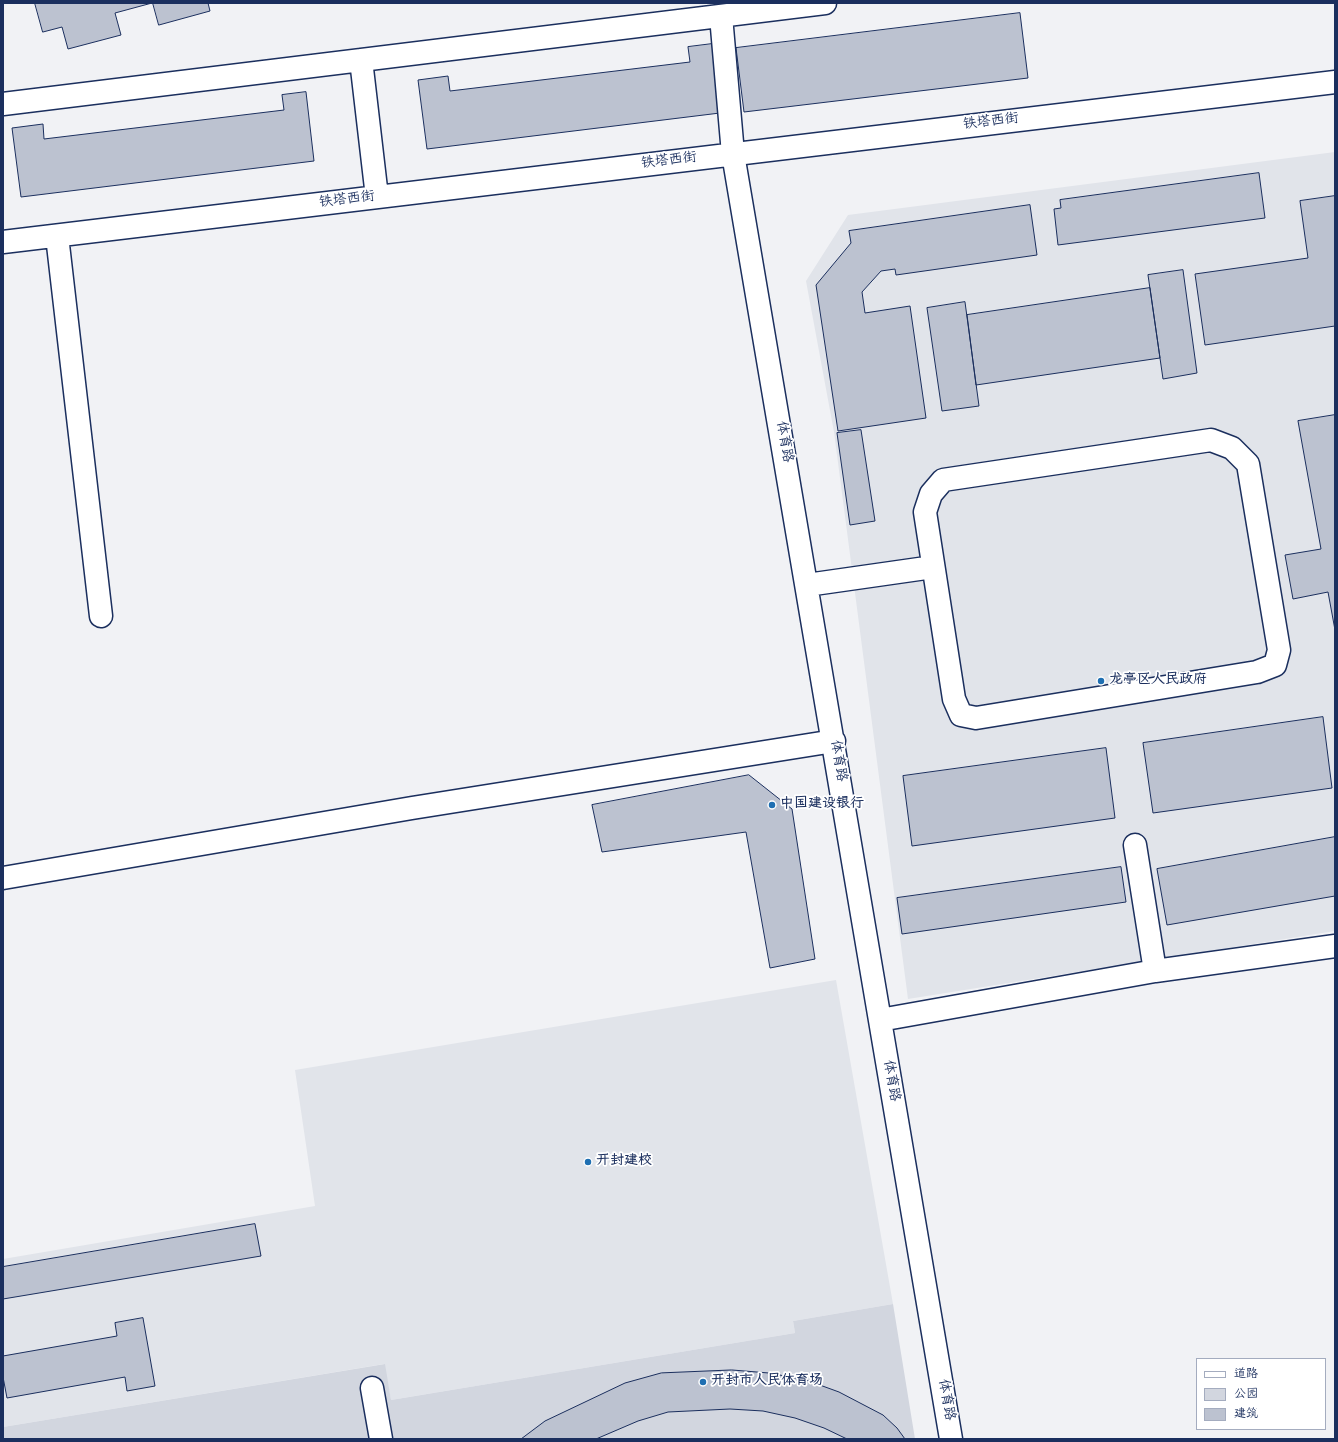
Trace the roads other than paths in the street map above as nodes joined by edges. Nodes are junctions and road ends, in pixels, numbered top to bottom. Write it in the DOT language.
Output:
graph roads {
  1 [pos="825,3"];
  2 [pos="710,12"];
  3 [pos="361,60"];
  4 [pos="1335,82"];
  5 [pos="3,104"];
  6 [pos="733,154"];
  7 [pos="377,197"];
  8 [pos="57,236"];
  9 [pos="3,242"];
  10 [pos="933,567"];
  11 [pos="807,585"];
  12 [pos="101,616"];
  13 [pos="834,741"];
  14 [pos="1135,845"];
  15 [pos="3,878"];
  16 [pos="1335,946"];
  17 [pos="1155,971"];
  18 [pos="880,1020"];
  19 [pos="372,1388"];
  20 [pos="381,1439"];
  21 [pos="951,1439"];
  1 -- 2 [label="street"];
  2 -- 3 [label="street"];
  2 -- 6 [label="street, 体育路"];
  3 -- 5 [label="street"];
  3 -- 7 [label="street"];
  4 -- 6 [label="street, 铁塔西街"];
  6 -- 7 [label="street, 铁塔西街"];
  6 -- 11 [label="street, 体育路"];
  7 -- 8 [label="street, 铁塔西街"];
  8 -- 9 [label="street, 铁塔西街"];
  8 -- 12 [label="street"];
  10 -- 10 [label="street"];
  10 -- 11 [label="street"];
  11 -- 13 [label="street, 体育路"];
  13 -- 15 [label="street"];
  13 -- 18 [label="street, 体育路"];
  14 -- 17 [label="street"];
  16 -- 17 [label="street"];
  17 -- 18 [label="street"];
  18 -- 21 [label="street, 体育路"];
  19 -- 20 [label="street"];
}
